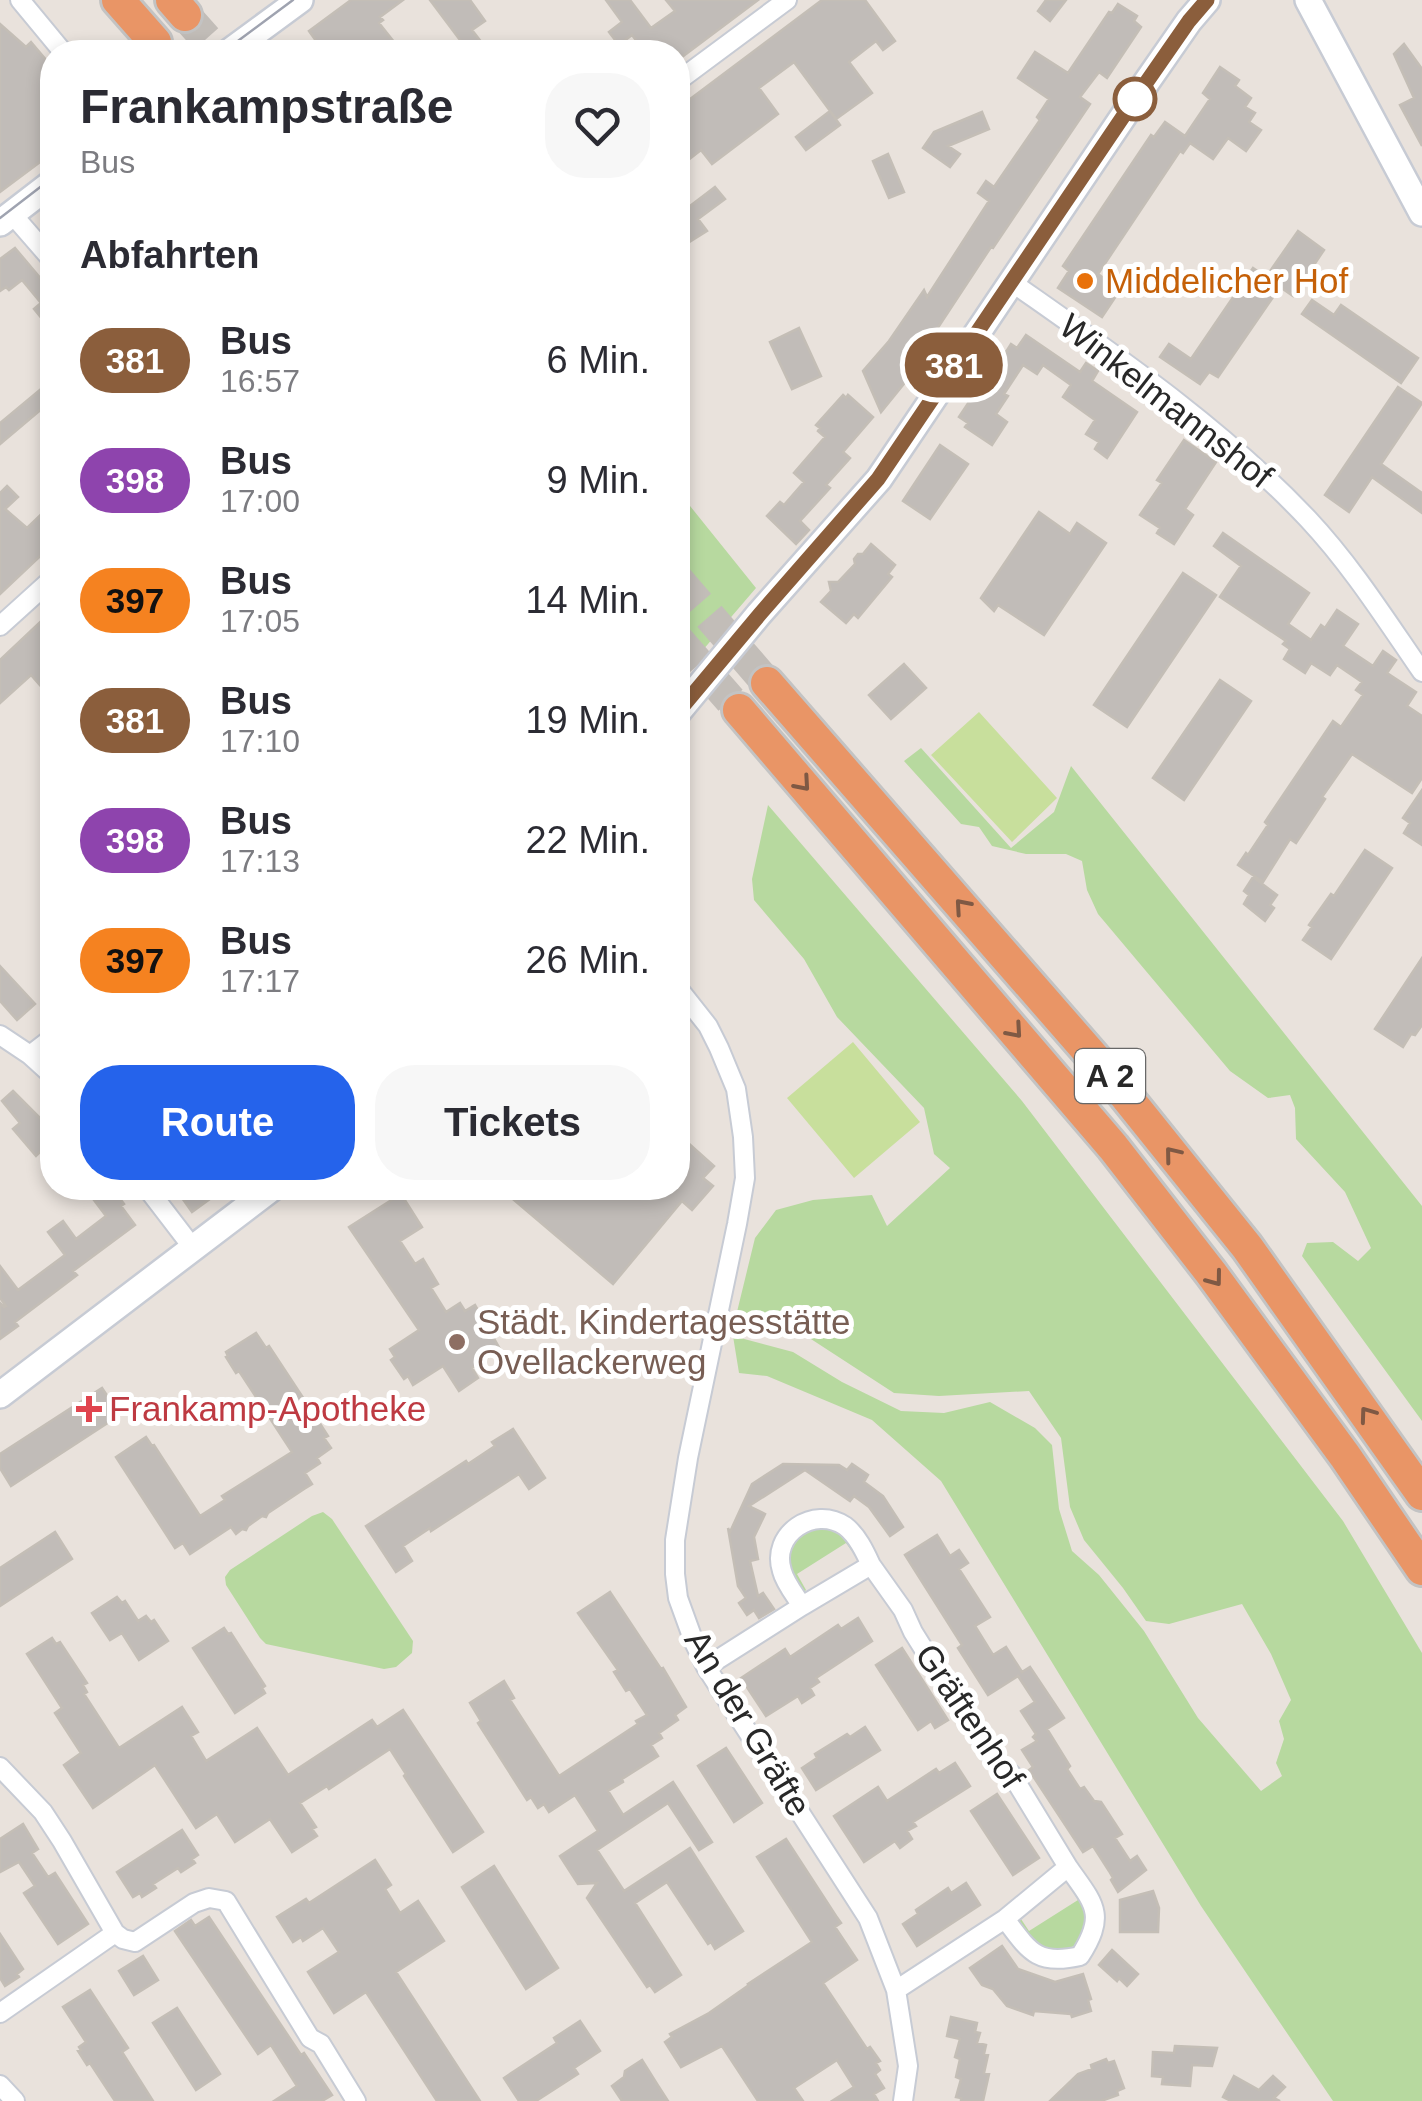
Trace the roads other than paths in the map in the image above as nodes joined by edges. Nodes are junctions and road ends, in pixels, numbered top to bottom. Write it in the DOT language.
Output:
graph roads {
  1 [pos="20,0"];
  2 [pos="118,0"];
  3 [pos="300,0"];
  4 [pos="787,0"];
  5 [pos="1208,0"];
  6 [pos="1308,0"];
  7 [pos="53,40"];
  8 [pos="153,40"];
  9 [pos="245,40"];
  10 [pos="690,72"];
  11 [pos="40,193"];
  12 [pos="1422,213"];
  13 [pos="6,218"];
  14 [pos="40,249"];
  15 [pos="1010,282"];
  16 [pos="40,589"];
  17 [pos="0,626"];
  18 [pos="1422,672"];
  19 [pos="767,683"];
  20 [pos="690,698"];
  21 [pos="739,710"];
  22 [pos="690,1003"];
  23 [pos="0,1035"];
  24 [pos="40,1047"];
  25 [pos="30,1055"];
  26 [pos="40,1065"];
  27 [pos="155,1200"];
  28 [pos="256,1200"];
  29 [pos="193,1248"];
  30 [pos="0,1395"];
  31 [pos="1422,1494"];
  32 [pos="871,1565"];
  33 [pos="1422,1569"];
  34 [pos="802,1606"];
  35 [pos="706,1667"];
  36 [pos="0,1767"];
  37 [pos="1068,1867"];
  38 [pos="1005,1919"];
  39 [pos="114,1933"];
  40 [pos="896,1990"];
  41 [pos="0,2013"];
  42 [pos="0,2084"];
  43 [pos="15,2101"];
  44 [pos="356,2101"];
  45 [pos="903,2101"];
  1 -- 7 [label="street"];
  2 -- 8 [label="highway"];
  3 -- 9 [label="street"];
  4 -- 10 [label="street"];
  5 -- 15 [label="street"];
  6 -- 12 [label="street"];
  11 -- 13 [label="street"];
  13 -- 14 [label="street"];
  15 -- 18 [label="street, Winkelmannshof"];
  15 -- 20 [label="street"];
  16 -- 17 [label="street"];
  31 -- 19 [label="highway, A 2, one-way"];
  21 -- 33 [label="highway, A 2, one-way"];
  22 -- 35 [label="street, An der Gräfte"];
  23 -- 25 [label="street"];
  24 -- 25 [label="street"];
  25 -- 26 [label="street"];
  27 -- 29 [label="street"];
  28 -- 29 [label="street"];
  29 -- 30 [label="street"];
  32 -- 34 [label="street"];
  32 -- 34 [label="street, Gräftenhof"];
  32 -- 37 [label="street, Gräftenhof"];
  34 -- 35 [label="street"];
  35 -- 40 [label="street, An der Gräfte"];
  36 -- 39 [label="street"];
  37 -- 38 [label="street"];
  37 -- 38 [label="street, Gräftenhof"];
  38 -- 40 [label="street"];
  39 -- 41 [label="street"];
  39 -- 44 [label="street"];
  40 -- 45 [label="street, An der Gräfte"];
  42 -- 43 [label="street"];
}
